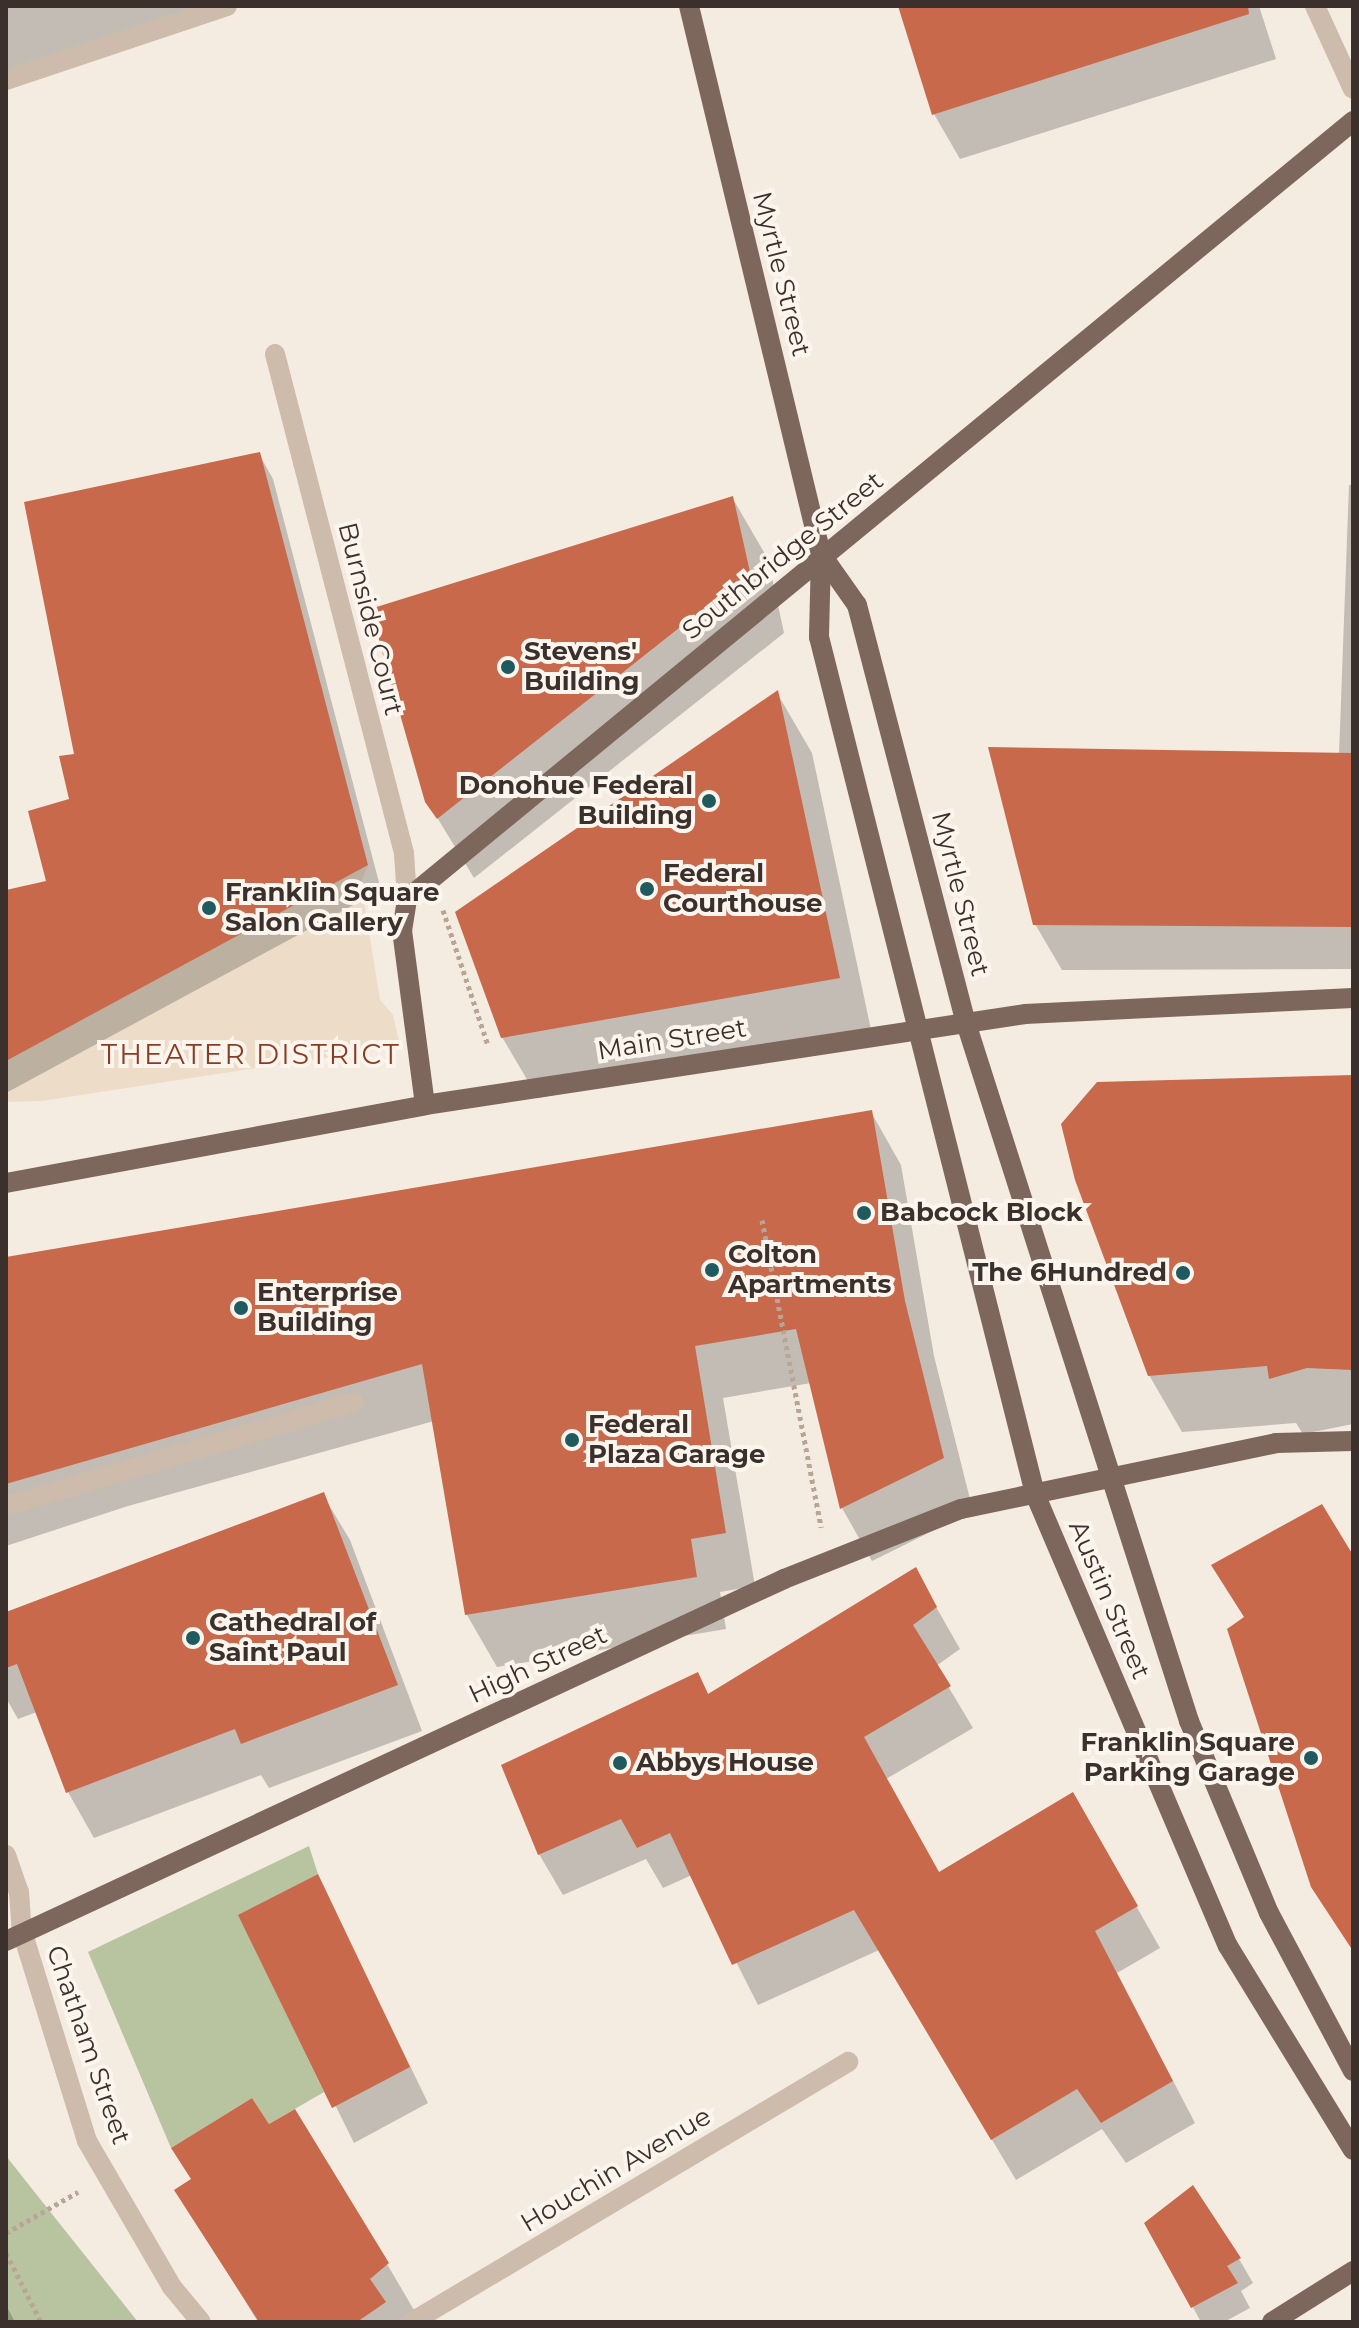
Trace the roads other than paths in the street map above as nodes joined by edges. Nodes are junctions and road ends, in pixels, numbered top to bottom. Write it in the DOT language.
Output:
graph roads {
  1 [pos="227,6"];
  2 [pos="689,6"];
  3 [pos="1315,6"];
  4 [pos="6,80"];
  5 [pos="1353,89"];
  6 [pos="1353,121"];
  7 [pos="275,354"];
  8 [pos="821,554"];
  9 [pos="407,899"];
  10 [pos="1353,998"];
  11 [pos="966,1023"];
  12 [pos="920,1031"];
  13 [pos="425,1105"];
  14 [pos="6,1183"];
  15 [pos="354,1402"];
  16 [pos="1353,1441"];
  17 [pos="1107,1478"];
  18 [pos="1035,1494"];
  19 [pos="6,1506"];
  20 [pos="6,1855"];
  21 [pos="14,1936"];
  22 [pos="848,2062"];
  23 [pos="1353,2071"];
  24 [pos="1353,2150"];
  25 [pos="1353,2271"];
  26 [pos="201,2322"];
  27 [pos="412,2322"];
  28 [pos="1272,2322"];
  1 -- 4 [label="street"];
  2 -- 8 [label="main road, Myrtle Street"];
  3 -- 5 [label="street"];
  6 -- 8 [label="main road, Southbridge Street"];
  7 -- 9 [label="street, Burnside Court"];
  8 -- 9 [label="main road, Southbridge Street"];
  8 -- 11 [label="main road, Myrtle Street"];
  8 -- 12 [label="main road, Myrtle Street"];
  9 -- 13 [label="main road"];
  10 -- 11 [label="main road, Main Street"];
  11 -- 12 [label="main road, Main Street"];
  11 -- 17 [label="main road, Austin Street"];
  12 -- 13 [label="main road, Main Street"];
  12 -- 18 [label="main road, Austin Street"];
  13 -- 14 [label="main road, Main Street"];
  15 -- 19 [label="street"];
  16 -- 17 [label="main road, High Street"];
  17 -- 18 [label="main road, High Street"];
  17 -- 23 [label="main road, Austin Street"];
  18 -- 21 [label="main road, High Street"];
  18 -- 24 [label="main road, Austin Street"];
  20 -- 21 [label="street, Chatham Street"];
  21 -- 26 [label="street, Chatham Street"];
  22 -- 27 [label="street, Houchin Avenue"];
  25 -- 28 [label="main road"];
}
